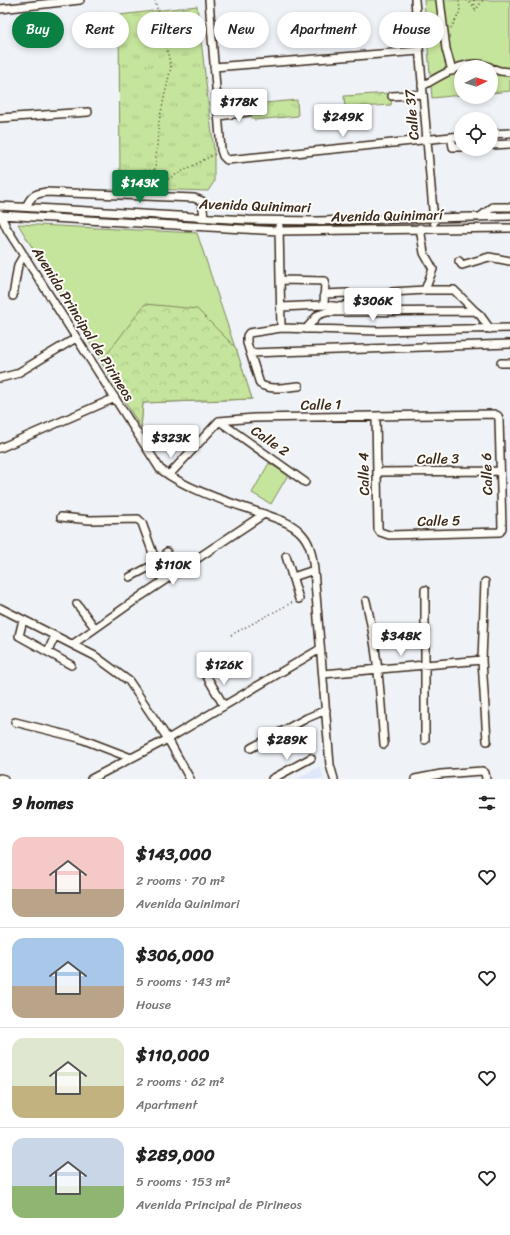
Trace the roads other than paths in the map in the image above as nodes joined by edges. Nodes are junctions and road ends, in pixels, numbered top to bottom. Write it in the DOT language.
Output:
graph roads {
  1 [pos="80,0"];
  2 [pos="209,0"];
  3 [pos="415,0"];
  4 [pos="440,0"];
  5 [pos="0,9"];
  6 [pos="419,51"];
  7 [pos="214,67"];
  8 [pos="498,70"];
  9 [pos="452,71"];
  10 [pos="510,72"];
  11 [pos="422,86"];
  12 [pos="423,94"];
  13 [pos="392,96"];
  14 [pos="88,112"];
  15 [pos="248,112"];
  16 [pos="219,116"];
  17 [pos="0,118"];
  18 [pos="510,132"];
  19 [pos="498,133"];
  20 [pos="451,137"];
  21 [pos="454,137"];
  22 [pos="426,139"];
  23 [pos="510,144"];
  24 [pos="498,145"];
  25 [pos="454,147"];
  26 [pos="0,206"];
  27 [pos="26,207"];
  28 [pos="510,207"];
  29 [pos="0,214"];
  30 [pos="480,216"];
  31 [pos="510,216"];
  32 [pos="204,217"];
  33 [pos="433,218"];
  34 [pos="279,220"];
  35 [pos="420,228"];
  36 [pos="434,228"];
  37 [pos="510,228"];
  38 [pos="279,230"];
  39 [pos="24,255"];
  40 [pos="459,261"];
  41 [pos="510,261"];
  42 [pos="283,280"];
  43 [pos="425,290"];
  44 [pos="392,292"];
  45 [pos="324,294"];
  46 [pos="13,296"];
  47 [pos="324,305"];
  48 [pos="281,307"];
  49 [pos="475,311"];
  50 [pos="282,328"];
  51 [pos="510,328"];
  52 [pos="306,329"];
  53 [pos="490,329"];
  54 [pos="76,338"];
  55 [pos="510,344"];
  56 [pos="250,353"];
  57 [pos="510,363"];
  58 [pos="501,364"];
  59 [pos="0,378"];
  60 [pos="299,386"];
  61 [pos="115,398"];
  62 [pos="498,416"];
  63 [pos="376,417"];
  64 [pos="219,421"];
  65 [pos="0,448"];
  66 [pos="500,471"];
  67 [pos="377,472"];
  68 [pos="169,475"];
  69 [pos="305,482"];
  70 [pos="264,514"];
  71 [pos="61,517"];
  72 [pos="379,531"];
  73 [pos="500,532"];
  74 [pos="167,552"];
  75 [pos="286,556"];
  76 [pos="157,563"];
  77 [pos="314,570"];
  78 [pos="172,576"];
  79 [pos="130,577"];
  80 [pos="293,577"];
  81 [pos="164,581"];
  82 [pos="485,582"];
  83 [pos="425,590"];
  84 [pos="299,599"];
  85 [pos="366,601"];
  86 [pos="77,604"];
  87 [pos="0,608"];
  88 [pos="23,620"];
  89 [pos="95,628"];
  90 [pos="55,636"];
  91 [pos="73,644"];
  92 [pos="320,649"];
  93 [pos="48,651"];
  94 [pos="482,660"];
  95 [pos="424,664"];
  96 [pos="71,665"];
  97 [pos="379,668"];
  98 [pos="323,674"];
  99 [pos="206,675"];
  100 [pos="224,706"];
  101 [pos="326,710"];
  102 [pos="15,722"];
  103 [pos="168,739"];
  104 [pos="425,740"];
  105 [pos="487,741"];
  106 [pos="384,744"];
  107 [pos="251,748"];
  108 [pos="131,758"];
  109 [pos="311,758"];
  110 [pos="0,778"];
  111 [pos="4,779"];
  112 [pos="91,779"];
  113 [pos="190,779"];
  114 [pos="272,779"];
  115 [pos="334,779"];
  116 [pos="415,779"];
  117 [pos="486,779"];
  1 -- 5 [label="street"];
  2 -- 7 [label="street"];
  3 -- 6 [label="street, Calle 37"];
  4 -- 9 [label="street"];
  6 -- 7 [label="street"];
  6 -- 11 [label="street, Calle 37"];
  7 -- 16 [label="street"];
  8 -- 10 [label="street"];
  9 -- 11 [label="street"];
  11 -- 12 [label="street, Calle 37"];
  12 -- 13 [label="street"];
  12 -- 22 [label="street, Calle 37"];
  14 -- 17 [label="street"];
  15 -- 16 [label="street"];
  16 -- 22 [label="street"];
  18 -- 19 [label="street"];
  20 -- 21 [label="street"];
  20 -- 22 [label="street"];
  20 -- 25 [label="street"];
  22 -- 33 [label="street, Calle 37"];
  23 -- 24 [label="street"];
  26 -- 27 [label="street, Avenida Quinimari"];
  27 -- 32 [label="street, Avenida Quinimari"];
  27 -- 32 [label="street"];
  28 -- 30 [label="street"];
  29 -- 38 [label="street, Avenida Quinimarí"];
  29 -- 39 [label="street, Avenida Principal de Pirineos"];
  30 -- 31 [label="street, Avenida Quinimari"];
  30 -- 33 [label="street, Avenida Quinimari"];
  32 -- 34 [label="street, Avenida Quinimari"];
  33 -- 34 [label="street, Avenida Quinimari"];
  33 -- 36 [label="street, Calle 37"];
  34 -- 38 [label="street"];
  35 -- 36 [label="street, Avenida Quinimarí"];
  35 -- 38 [label="street, Avenida Quinimarí"];
  35 -- 43 [label="street"];
  36 -- 37 [label="street, Avenida Quinimarí"];
  38 -- 48 [label="street"];
  39 -- 46 [label="street"];
  39 -- 54 [label="street, Avenida Principal de Pirineos"];
  40 -- 41 [label="street"];
  42 -- 45 [label="street"];
  43 -- 44 [label="street"];
  43 -- 49 [label="street"];
  45 -- 47 [label="street"];
  45 -- 47 [label="street"];
  47 -- 48 [label="street"];
  48 -- 50 [label="street"];
  49 -- 52 [label="street"];
  49 -- 53 [label="street"];
  50 -- 52 [label="street"];
  50 -- 56 [label="street"];
  51 -- 53 [label="street"];
  52 -- 53 [label="street"];
  54 -- 59 [label="street"];
  54 -- 61 [label="street, Avenida Principal de Pirineos"];
  55 -- 56 [label="street"];
  56 -- 60 [label="street"];
  57 -- 58 [label="street"];
  61 -- 65 [label="street"];
  61 -- 68 [label="street, Avenida Principal de Pirineos"];
  62 -- 63 [label="street, Calle 1"];
  62 -- 66 [label="street, Calle 6"];
  63 -- 64 [label="street, Calle 1"];
  63 -- 67 [label="street, Calle 4"];
  64 -- 68 [label="street"];
  64 -- 69 [label="street, Calle 2"];
  66 -- 67 [label="street, Calle 3"];
  66 -- 73 [label="street, Calle 6"];
  67 -- 72 [label="street, Calle 4"];
  68 -- 70 [label="street, Avenida Principal de Pirineos"];
  70 -- 77 [label="street, Avenida Principal de Pirineos"];
  70 -- 78 [label="street"];
  71 -- 76 [label="street"];
  72 -- 73 [label="street, Calle 5"];
  74 -- 78 [label="street"];
  75 -- 80 [label="street"];
  76 -- 79 [label="street"];
  76 -- 81 [label="street"];
  77 -- 80 [label="street"];
  77 -- 92 [label="street, Avenida Principal de Pirineos"];
  78 -- 81 [label="street"];
  80 -- 84 [label="street"];
  81 -- 89 [label="street"];
  82 -- 94 [label="street"];
  83 -- 95 [label="street"];
  85 -- 97 [label="street"];
  86 -- 89 [label="street"];
  87 -- 88 [label="street"];
  88 -- 90 [label="street"];
  88 -- 93 [label="street"];
  89 -- 91 [label="street"];
  90 -- 91 [label="street"];
  90 -- 93 [label="street"];
  91 -- 103 [label="street"];
  92 -- 98 [label="street, Avenida Principal de Pirineos"];
  92 -- 100 [label="street"];
  93 -- 96 [label="street"];
  94 -- 95 [label="street"];
  94 -- 105 [label="street"];
  95 -- 97 [label="street"];
  95 -- 104 [label="street"];
  97 -- 98 [label="street"];
  97 -- 106 [label="street"];
  98 -- 101 [label="street, Avenida Principal de Pirineos"];
  99 -- 100 [label="street"];
  100 -- 103 [label="street"];
  101 -- 107 [label="street"];
  101 -- 115 [label="street, Avenida Principal de Pirineos"];
  102 -- 108 [label="street"];
  103 -- 108 [label="street"];
  103 -- 113 [label="street"];
  108 -- 112 [label="street"];
  109 -- 114 [label="street"];
  110 -- 111 [label="street"];
  116 -- 117 [label="street"];
}
